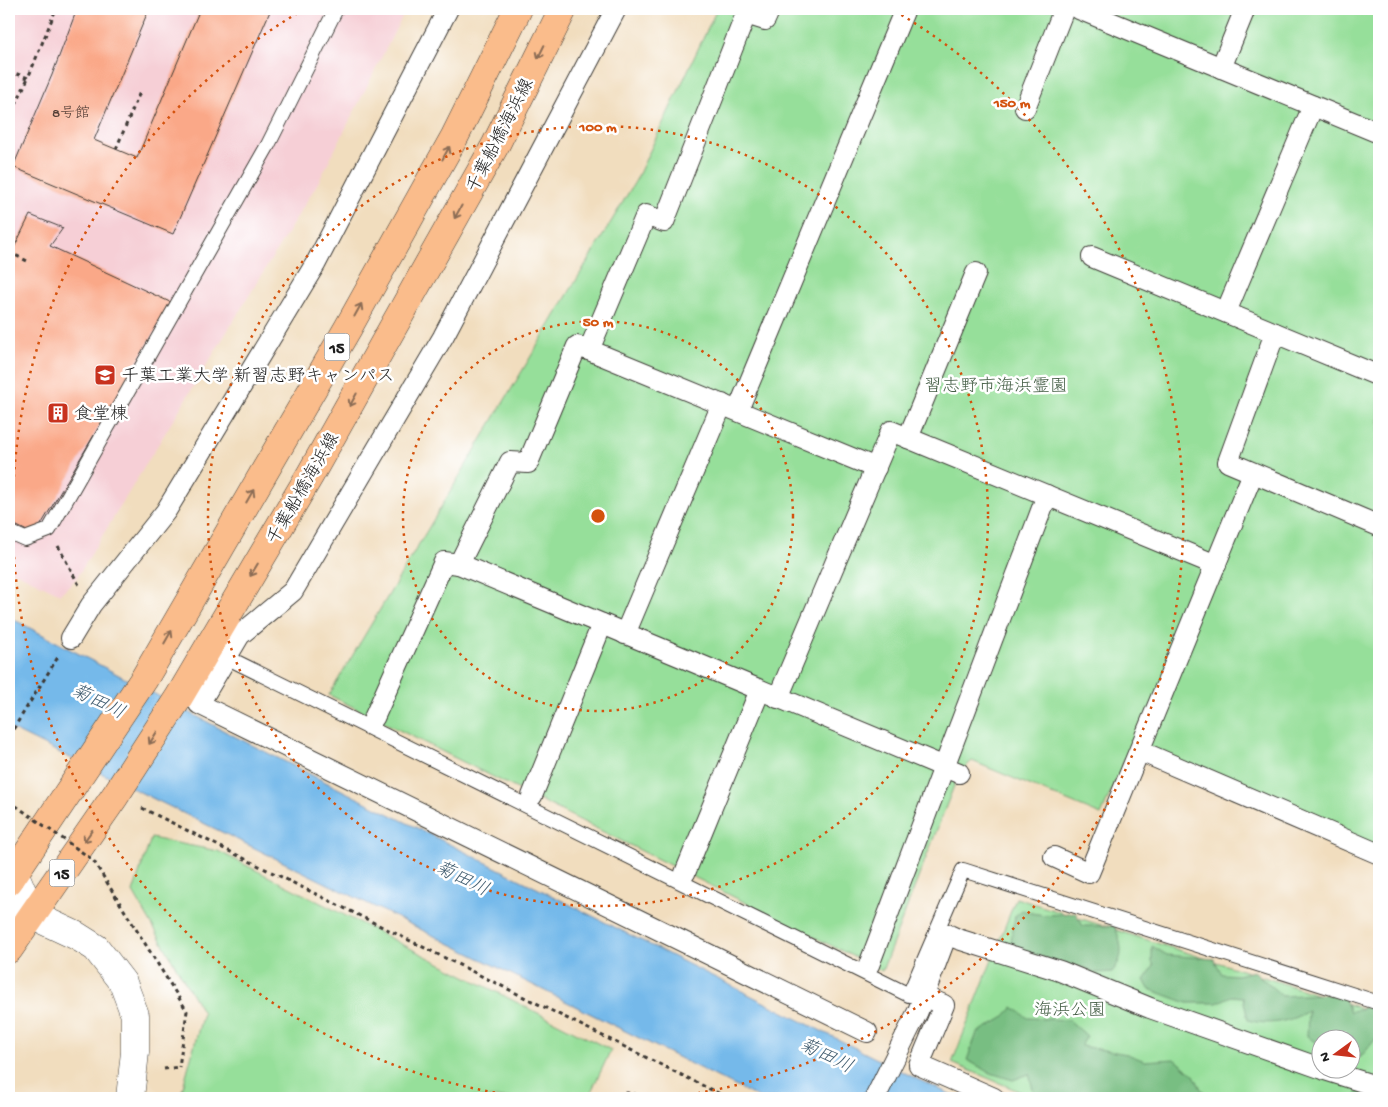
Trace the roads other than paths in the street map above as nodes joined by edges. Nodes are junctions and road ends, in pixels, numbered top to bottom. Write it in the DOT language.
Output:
graph roads {
  1 [pos="336,9"];
  2 [pos="448,9"];
  3 [pos="518,9"];
  4 [pos="563,9"];
  5 [pos="616,9"];
  6 [pos="770,9"];
  7 [pos="905,9"];
  8 [pos="1064,9"];
  9 [pos="1079,9"];
  10 [pos="1245,9"];
  11 [pos="1221,68"];
  12 [pos="1313,106"];
  13 [pos="1025,108"];
  14 [pos="1379,133"];
  15 [pos="1092,257"];
  16 [pos="976,274"];
  17 [pos="1226,312"];
  18 [pos="1275,333"];
  19 [pos="589,350"];
  20 [pos="1379,376"];
  21 [pos="730,407"];
  22 [pos="908,438"];
  23 [pos="876,468"];
  24 [pos="1253,473"];
  25 [pos="1047,495"];
  26 [pos="1379,526"];
  27 [pos="9,532"];
  28 [pos="459,564"];
  29 [pos="1216,565"];
  30 [pos="602,624"];
  31 [pos="625,634"];
  32 [pos="71,638"];
  33 [pos="218,653"];
  34 [pos="769,694"];
  35 [pos="374,718"];
  36 [pos="1140,750"];
  37 [pos="952,770"];
  38 [pos="532,796"];
  39 [pos="1379,854"];
  40 [pos="1054,858"];
  41 [pos="685,873"];
  42 [pos="11,874"];
  43 [pos="21,913"];
  44 [pos="9,949"];
  45 [pos="869,965"];
  46 [pos="1379,1002"];
  47 [pos="921,1003"];
  48 [pos="867,1032"];
  49 [pos="1310,1064"];
  50 [pos="1356,1080"];
  51 [pos="1379,1087"];
  52 [pos="130,1098"];
  53 [pos="875,1098"];
  54 [pos="994,1098"];
  1 -- 27 [label="lane"];
  2 -- 32 [label="street"];
  42 -- 3 [label="main road, 15, one-way"];
  4 -- 33 [label="main road, 千葉船橋海浜線 / 15, one-way"];
  5 -- 33 [label="street"];
  6 -- 19 [label="street"];
  7 -- 21 [label="street"];
  8 -- 13 [label="street"];
  9 -- 11 [label="street"];
  10 -- 11 [label="street"];
  11 -- 12 [label="street"];
  12 -- 14 [label="street"];
  12 -- 17 [label="street"];
  15 -- 17 [label="street"];
  16 -- 22 [label="street"];
  17 -- 18 [label="street"];
  18 -- 20 [label="street"];
  18 -- 24 [label="street"];
  19 -- 21 [label="street"];
  19 -- 28 [label="street"];
  21 -- 23 [label="street"];
  21 -- 31 [label="street"];
  22 -- 23 [label="street"];
  22 -- 25 [label="street"];
  23 -- 34 [label="street"];
  24 -- 26 [label="street"];
  24 -- 29 [label="street"];
  25 -- 29 [label="street"];
  25 -- 37 [label="street"];
  28 -- 30 [label="street"];
  28 -- 35 [label="street"];
  29 -- 36 [label="street"];
  30 -- 31 [label="street"];
  30 -- 38 [label="street"];
  31 -- 34 [label="street"];
  33 -- 43 [label="main road, 千葉船橋海浜線 / 15, one-way"];
  33 -- 46 [label="lane"];
  33 -- 48 [label="street"];
  34 -- 37 [label="street"];
  34 -- 41 [label="street"];
  36 -- 39 [label="street"];
  36 -- 40 [label="street"];
  37 -- 45 [label="street"];
  42 -- 43 [label="street"];
  43 -- 44 [label="main road, 千葉船橋海浜線 / 15"];
  43 -- 52 [label="street"];
  47 -- 49 [label="street"];
  47 -- 53 [label="street"];
  47 -- 54 [label="street"];
  50 -- 51 [label="street"];
}
